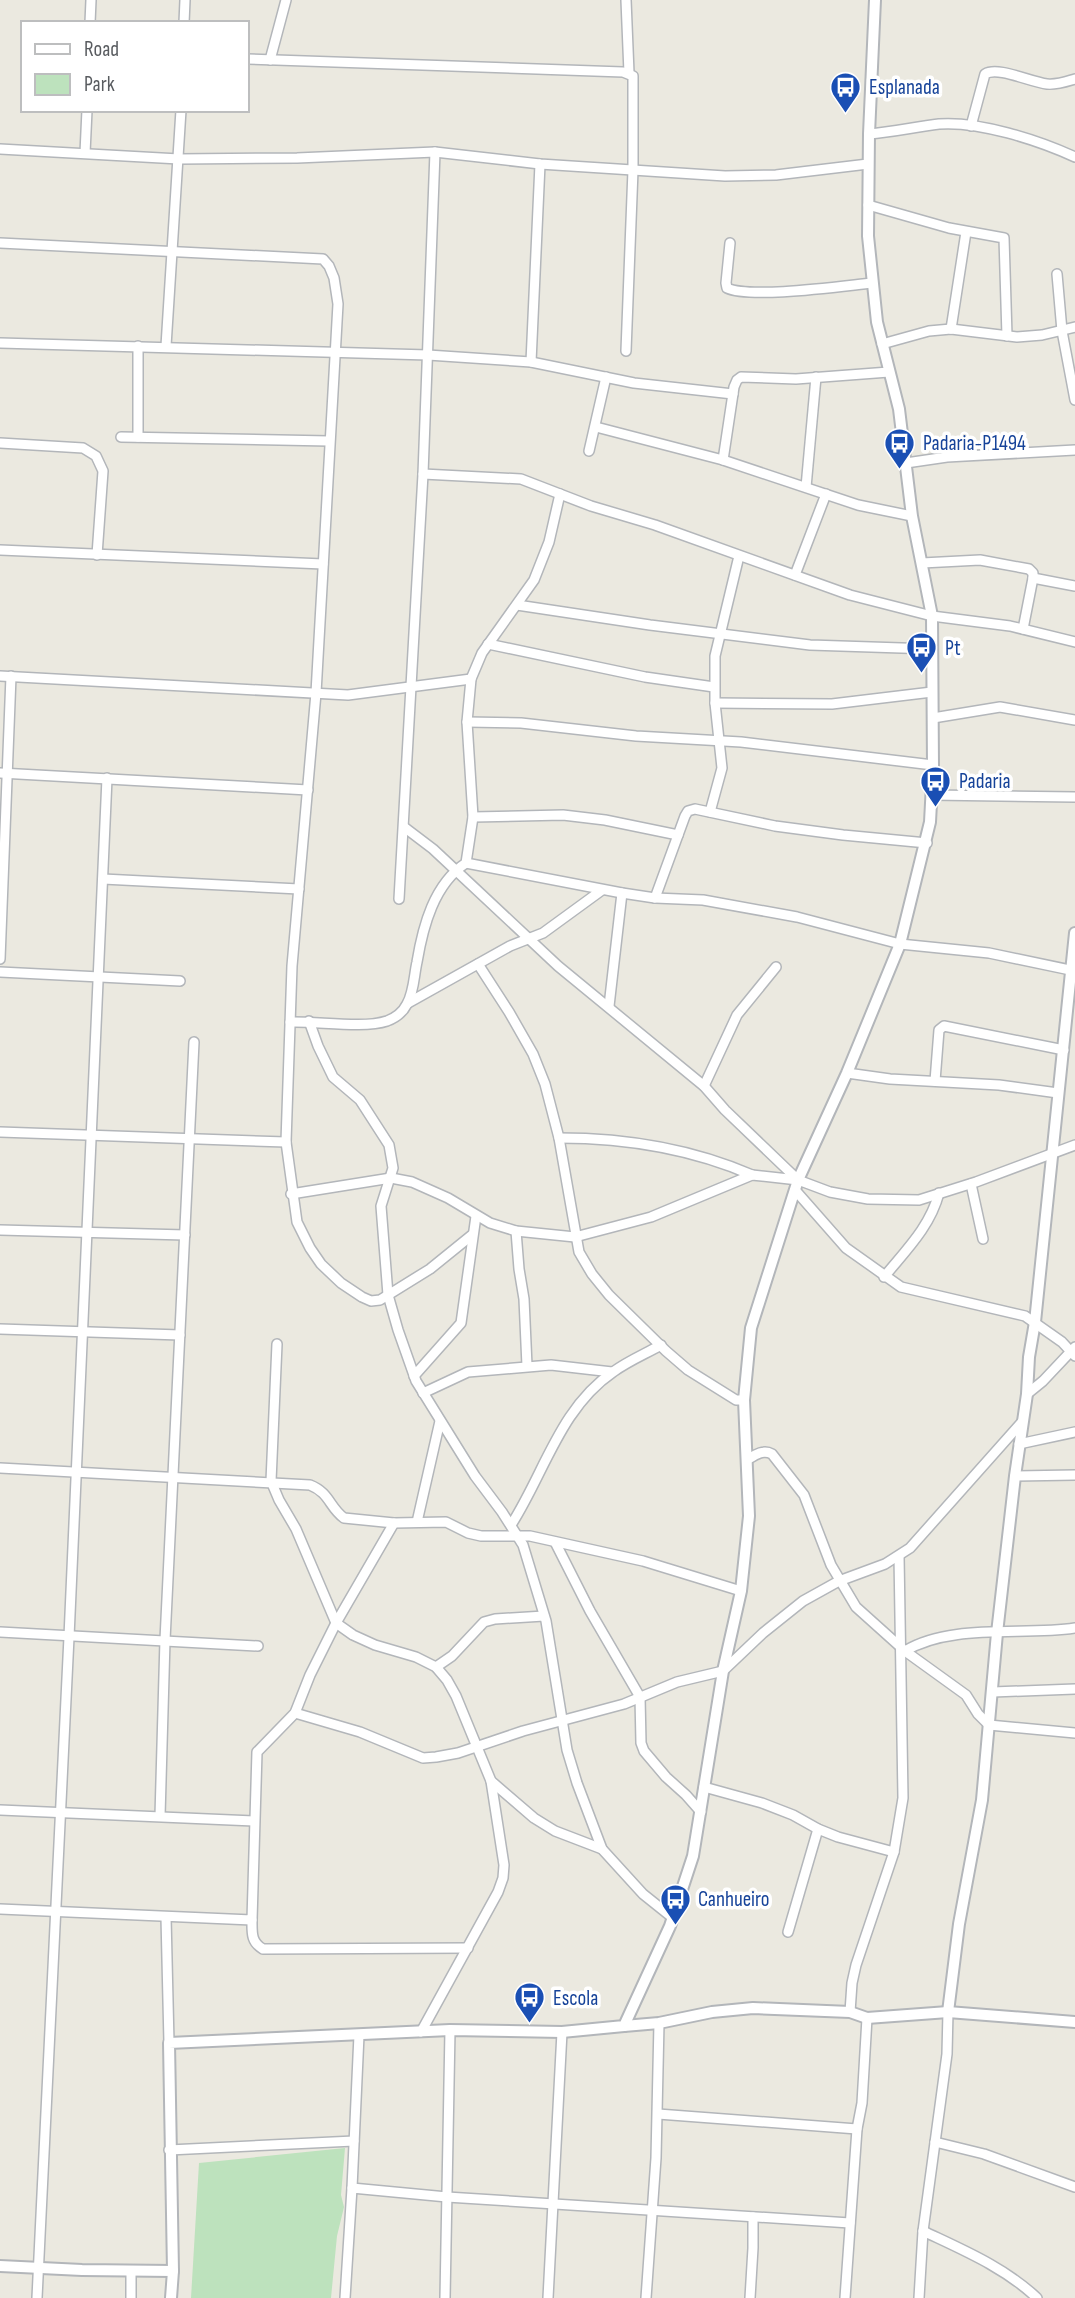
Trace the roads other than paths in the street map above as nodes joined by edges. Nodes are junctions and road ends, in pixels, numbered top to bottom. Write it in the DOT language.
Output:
graph roads {
  1 [pos="91,0"];
  2 [pos="185,0"];
  3 [pos="286,0"];
  4 [pos="626,0"];
  5 [pos="875,0"];
  6 [pos="90,21"];
  7 [pos="184,21"];
  8 [pos="248,59"];
  9 [pos="270,60"];
  10 [pos="629,73"];
  11 [pos="1075,79"];
  12 [pos="87,112"];
  13 [pos="181,112"];
  14 [pos="971,126"];
  15 [pos="869,134"];
  16 [pos="0,149"];
  17 [pos="435,152"];
  18 [pos="85,153"];
  19 [pos="1075,157"];
  20 [pos="179,159"];
  21 [pos="541,164"];
  22 [pos="868,164"];
  23 [pos="633,170"];
  24 [pos="868,205"];
  25 [pos="966,232"];
  26 [pos="0,243"];
  27 [pos="730,243"];
  28 [pos="174,251"];
  29 [pos="1057,274"];
  30 [pos="872,283"];
  31 [pos="1075,327"];
  32 [pos="951,330"];
  33 [pos="1062,331"];
  34 [pos="1007,336"];
  35 [pos="0,343"];
  36 [pos="882,344"];
  37 [pos="138,346"];
  38 [pos="166,346"];
  39 [pos="626,351"];
  40 [pos="335,353"];
  41 [pos="428,355"];
  42 [pos="531,362"];
  43 [pos="889,372"];
  44 [pos="606,377"];
  45 [pos="816,377"];
  46 [pos="733,394"];
  47 [pos="1075,400"];
  48 [pos="596,427"];
  49 [pos="121,437"];
  50 [pos="138,437"];
  51 [pos="330,441"];
  52 [pos="0,443"];
  53 [pos="1075,450"];
  54 [pos="589,451"];
  55 [pos="723,460"];
  56 [pos="906,463"];
  57 [pos="423,474"];
  58 [pos="806,487"];
  59 [pos="560,494"];
  60 [pos="826,494"];
  61 [pos="912,516"];
  62 [pos="0,550"];
  63 [pos="97,555"];
  64 [pos="739,556"];
  65 [pos="922,563"];
  66 [pos="323,564"];
  67 [pos="795,575"];
  68 [pos="1033,578"];
  69 [pos="1075,586"];
  70 [pos="517,606"];
  71 [pos="932,616"];
  72 [pos="1023,629"];
  73 [pos="720,632"];
  74 [pos="1075,642"];
  75 [pos="488,644"];
  76 [pos="932,649"];
  77 [pos="0,676"];
  78 [pos="11,676"];
  79 [pos="471,679"];
  80 [pos="411,685"];
  81 [pos="714,687"];
  82 [pos="932,692"];
  83 [pos="316,693"];
  84 [pos="715,703"];
  85 [pos="933,718"];
  86 [pos="1075,720"];
  87 [pos="467,722"];
  88 [pos="720,741"];
  89 [pos="933,765"];
  90 [pos="3,774"];
  91 [pos="107,778"];
  92 [pos="308,790"];
  93 [pos="931,795"];
  94 [pos="1075,797"];
  95 [pos="710,813"];
  96 [pos="473,817"];
  97 [pos="404,827"];
  98 [pos="678,835"];
  99 [pos="927,842"];
  100 [pos="466,863"];
  101 [pos="454,871"];
  102 [pos="1,873"];
  103 [pos="103,879"];
  104 [pos="299,889"];
  105 [pos="602,890"];
  106 [pos="622,893"];
  107 [pos="656,898"];
  108 [pos="399,899"];
  109 [pos="1075,933"];
  110 [pos="528,938"];
  111 [pos="900,944"];
  112 [pos="0,959"];
  113 [pos="478,964"];
  114 [pos="776,967"];
  115 [pos="1074,970"];
  116 [pos="0,972"];
  117 [pos="98,977"];
  118 [pos="180,981"];
  119 [pos="408,1003"];
  120 [pos="609,1006"];
  121 [pos="309,1021"];
  122 [pos="290,1022"];
  123 [pos="194,1042"];
  124 [pos="1064,1051"];
  125 [pos="847,1073"];
  126 [pos="935,1081"];
  127 [pos="704,1086"];
  128 [pos="1058,1093"];
  129 [pos="0,1132"];
  130 [pos="90,1136"];
  131 [pos="559,1138"];
  132 [pos="191,1140"];
  133 [pos="286,1142"];
  134 [pos="1075,1145"];
  135 [pos="1052,1153"];
  136 [pos="752,1175"];
  137 [pos="391,1178"];
  138 [pos="971,1184"];
  139 [pos="796,1185"];
  140 [pos="939,1193"];
  141 [pos="291,1194"];
  142 [pos="475,1216"];
  143 [pos="0,1230"];
  144 [pos="516,1231"];
  145 [pos="86,1233"];
  146 [pos="185,1235"];
  147 [pos="472,1236"];
  148 [pos="575,1237"];
  149 [pos="983,1239"];
  150 [pos="884,1277"];
  151 [pos="388,1295"];
  152 [pos="1035,1322"];
  153 [pos="0,1329"];
  154 [pos="82,1331"];
  155 [pos="180,1335"];
  156 [pos="277,1344"];
  157 [pos="661,1345"];
  158 [pos="1074,1352"];
  159 [pos="527,1366"];
  160 [pos="611,1372"];
  161 [pos="414,1376"];
  162 [pos="424,1393"];
  163 [pos="1027,1394"];
  164 [pos="744,1400"];
  165 [pos="440,1421"];
  166 [pos="1022,1422"];
  167 [pos="1075,1432"];
  168 [pos="1019,1444"];
  169 [pos="747,1460"];
  170 [pos="0,1468"];
  171 [pos="75,1473"];
  172 [pos="1075,1475"];
  173 [pos="1015,1476"];
  174 [pos="173,1477"];
  175 [pos="271,1481"];
  176 [pos="417,1522"];
  177 [pos="394,1523"];
  178 [pos="511,1525"];
  179 [pos="518,1536"];
  180 [pos="555,1542"];
  181 [pos="898,1556"];
  182 [pos="839,1581"];
  183 [pos="741,1591"];
  184 [pos="544,1616"];
  185 [pos="336,1623"];
  186 [pos="1075,1628"];
  187 [pos="0,1632"];
  188 [pos="997,1633"];
  189 [pos="69,1637"];
  190 [pos="165,1640"];
  191 [pos="258,1646"];
  192 [pos="903,1650"];
  193 [pos="436,1667"];
  194 [pos="723,1671"];
  195 [pos="1075,1689"];
  196 [pos="993,1692"];
  197 [pos="640,1697"];
  198 [pos="295,1713"];
  199 [pos="561,1720"];
  200 [pos="989,1725"];
  201 [pos="1075,1733"];
  202 [pos="477,1746"];
  203 [pos="491,1781"];
  204 [pos="704,1787"];
  205 [pos="0,1810"];
  206 [pos="701,1812"];
  207 [pos="59,1814"];
  208 [pos="160,1816"];
  209 [pos="254,1821"];
  210 [pos="818,1829"];
  211 [pos="602,1849"];
  212 [pos="894,1852"];
  213 [pos="0,1909"];
  214 [pos="55,1911"];
  215 [pos="166,1917"];
  216 [pos="673,1918"];
  217 [pos="252,1920"];
  218 [pos="788,1932"];
  219 [pos="468,1948"];
  220 [pos="850,2012"];
  221 [pos="948,2012"];
  222 [pos="867,2018"];
  223 [pos="1075,2022"];
  224 [pos="659,2023"];
  225 [pos="624,2026"];
  226 [pos="450,2031"];
  227 [pos="421,2032"];
  228 [pos="562,2032"];
  229 [pos="359,2035"];
  230 [pos="169,2043"];
  231 [pos="658,2114"];
  232 [pos="857,2129"];
  233 [pos="354,2141"];
  234 [pos="935,2142"];
  235 [pos="169,2150"];
  236 [pos="1075,2187"];
  237 [pos="352,2188"];
  238 [pos="447,2197"];
  239 [pos="554,2203"];
  240 [pos="653,2210"];
  241 [pos="753,2217"];
  242 [pos="850,2223"];
  243 [pos="923,2231"];
  244 [pos="0,2266"];
  245 [pos="37,2268"];
  246 [pos="131,2271"];
  247 [pos="173,2271"];
  248 [pos="37,2298"];
  249 [pos="131,2298"];
  250 [pos="171,2298"];
  251 [pos="345,2298"];
  252 [pos="445,2298"];
  253 [pos="548,2298"];
  254 [pos="646,2298"];
  255 [pos="750,2298"];
  256 [pos="845,2298"];
  257 [pos="919,2298"];
  258 [pos="1037,2298"];
  1 -- 6 [label="street"];
  2 -- 7 [label="street"];
  3 -- 9 [label="street"];
  4 -- 10 [label="street"];
  5 -- 15 [label="street"];
  8 -- 9 [label="street"];
  9 -- 10 [label="street"];
  10 -- 23 [label="street"];
  11 -- 14 [label="street"];
  12 -- 18 [label="street"];
  13 -- 20 [label="street"];
  14 -- 15 [label="street"];
  14 -- 19 [label="street"];
  15 -- 22 [label="street"];
  16 -- 18 [label="street"];
  17 -- 20 [label="street"];
  17 -- 21 [label="street"];
  17 -- 41 [label="street"];
  18 -- 20 [label="street"];
  20 -- 28 [label="street"];
  21 -- 23 [label="street"];
  21 -- 42 [label="street"];
  22 -- 23 [label="street"];
  22 -- 24 [label="street"];
  23 -- 39 [label="street"];
  24 -- 25 [label="street"];
  24 -- 30 [label="street"];
  25 -- 32 [label="street"];
  25 -- 34 [label="street"];
  26 -- 28 [label="street"];
  27 -- 30 [label="street"];
  28 -- 38 [label="street"];
  28 -- 40 [label="street"];
  29 -- 33 [label="street"];
  30 -- 36 [label="street"];
  31 -- 33 [label="street"];
  32 -- 34 [label="street"];
  32 -- 36 [label="street"];
  33 -- 34 [label="street"];
  33 -- 47 [label="street"];
  35 -- 37 [label="street"];
  36 -- 43 [label="street"];
  37 -- 38 [label="street"];
  37 -- 50 [label="street"];
  38 -- 40 [label="street"];
  40 -- 41 [label="street"];
  40 -- 51 [label="street"];
  41 -- 42 [label="street"];
  41 -- 57 [label="street"];
  42 -- 44 [label="street"];
  43 -- 45 [label="street"];
  43 -- 56 [label="street"];
  44 -- 46 [label="street"];
  44 -- 48 [label="street"];
  45 -- 46 [label="street"];
  45 -- 58 [label="street"];
  46 -- 55 [label="street"];
  48 -- 54 [label="street"];
  48 -- 55 [label="street"];
  49 -- 50 [label="street"];
  50 -- 51 [label="street"];
  51 -- 66 [label="street"];
  52 -- 63 [label="street"];
  53 -- 56 [label="street"];
  55 -- 58 [label="street"];
  56 -- 61 [label="street"];
  57 -- 59 [label="street"];
  57 -- 80 [label="street"];
  58 -- 60 [label="street"];
  59 -- 64 [label="street"];
  59 -- 70 [label="street"];
  60 -- 61 [label="street"];
  60 -- 67 [label="street"];
  61 -- 65 [label="street"];
  62 -- 63 [label="street"];
  63 -- 66 [label="street"];
  64 -- 67 [label="street"];
  64 -- 73 [label="street"];
  65 -- 68 [label="street"];
  65 -- 71 [label="street"];
  66 -- 83 [label="street"];
  67 -- 71 [label="street"];
  68 -- 69 [label="street"];
  68 -- 72 [label="street"];
  70 -- 73 [label="street"];
  70 -- 75 [label="street"];
  71 -- 72 [label="street"];
  71 -- 76 [label="street"];
  72 -- 74 [label="street"];
  73 -- 76 [label="street"];
  73 -- 81 [label="street"];
  75 -- 79 [label="street"];
  75 -- 81 [label="street"];
  76 -- 82 [label="street"];
  77 -- 78 [label="street"];
  78 -- 83 [label="street"];
  78 -- 90 [label="street"];
  79 -- 80 [label="street"];
  79 -- 87 [label="street"];
  80 -- 83 [label="street"];
  80 -- 97 [label="street"];
  81 -- 84 [label="street"];
  82 -- 84 [label="street"];
  82 -- 85 [label="street"];
  83 -- 92 [label="street"];
  84 -- 88 [label="street"];
  85 -- 86 [label="street"];
  85 -- 89 [label="street"];
  87 -- 88 [label="street"];
  87 -- 96 [label="street"];
  88 -- 89 [label="street"];
  88 -- 95 [label="street"];
  89 -- 93 [label="street"];
  90 -- 91 [label="street"];
  90 -- 102 [label="street"];
  91 -- 92 [label="street"];
  91 -- 103 [label="street"];
  92 -- 104 [label="street"];
  93 -- 94 [label="street"];
  93 -- 99 [label="street"];
  95 -- 98 [label="street"];
  95 -- 99 [label="street"];
  96 -- 98 [label="street"];
  96 -- 100 [label="street"];
  97 -- 101 [label="street"];
  97 -- 108 [label="street"];
  98 -- 107 [label="street"];
  99 -- 111 [label="street"];
  100 -- 101 [label="street"];
  100 -- 105 [label="street"];
  101 -- 110 [label="street"];
  101 -- 119 [label="street"];
  102 -- 112 [label="street"];
  103 -- 104 [label="street"];
  103 -- 117 [label="street"];
  104 -- 122 [label="street"];
  105 -- 106 [label="street"];
  105 -- 110 [label="street"];
  106 -- 107 [label="street"];
  106 -- 120 [label="street"];
  107 -- 111 [label="street"];
  109 -- 115 [label="street"];
  110 -- 113 [label="street"];
  110 -- 120 [label="street"];
  111 -- 115 [label="street"];
  111 -- 125 [label="street"];
  113 -- 119 [label="street"];
  113 -- 131 [label="street"];
  114 -- 127 [label="street"];
  115 -- 124 [label="street"];
  116 -- 117 [label="street"];
  117 -- 118 [label="street"];
  117 -- 130 [label="street"];
  119 -- 121 [label="street"];
  120 -- 127 [label="street"];
  121 -- 122 [label="street"];
  121 -- 137 [label="street"];
  122 -- 133 [label="street"];
  123 -- 132 [label="street"];
  124 -- 126 [label="street"];
  124 -- 128 [label="street"];
  125 -- 126 [label="street"];
  125 -- 139 [label="street"];
  126 -- 128 [label="street"];
  127 -- 139 [label="street"];
  128 -- 135 [label="street"];
  129 -- 130 [label="street"];
  130 -- 132 [label="street"];
  130 -- 145 [label="street"];
  131 -- 136 [label="street"];
  131 -- 148 [label="street"];
  132 -- 133 [label="street"];
  132 -- 146 [label="street"];
  133 -- 141 [label="street"];
  134 -- 135 [label="street"];
  135 -- 138 [label="street"];
  135 -- 152 [label="street"];
  136 -- 139 [label="street"];
  136 -- 148 [label="street"];
  137 -- 141 [label="street"];
  137 -- 142 [label="street"];
  137 -- 151 [label="street"];
  138 -- 140 [label="street"];
  138 -- 149 [label="street"];
  139 -- 140 [label="street"];
  139 -- 150 [label="street"];
  139 -- 164 [label="street"];
  140 -- 150 [label="street"];
  141 -- 151 [label="street"];
  142 -- 144 [label="street"];
  142 -- 147 [label="street"];
  143 -- 145 [label="street"];
  144 -- 148 [label="street"];
  144 -- 159 [label="street"];
  145 -- 146 [label="street"];
  145 -- 154 [label="street"];
  146 -- 155 [label="street"];
  147 -- 151 [label="street"];
  147 -- 161 [label="street"];
  148 -- 157 [label="street"];
  150 -- 152 [label="street"];
  151 -- 161 [label="street"];
  152 -- 158 [label="street"];
  152 -- 163 [label="street"];
  153 -- 154 [label="street"];
  154 -- 155 [label="street"];
  154 -- 171 [label="street"];
  155 -- 174 [label="street"];
  156 -- 175 [label="street"];
  157 -- 160 [label="street"];
  157 -- 164 [label="street"];
  158 -- 163 [label="street"];
  159 -- 160 [label="street"];
  159 -- 162 [label="street"];
  160 -- 178 [label="street"];
  161 -- 162 [label="street"];
  162 -- 165 [label="street"];
  163 -- 166 [label="street"];
  164 -- 169 [label="street"];
  165 -- 176 [label="street"];
  165 -- 178 [label="street"];
  166 -- 168 [label="street"];
  166 -- 181 [label="street"];
  167 -- 168 [label="street"];
  168 -- 173 [label="street"];
  169 -- 182 [label="street"];
  169 -- 183 [label="street"];
  170 -- 171 [label="street"];
  171 -- 174 [label="street"];
  171 -- 189 [label="street"];
  172 -- 173 [label="street"];
  173 -- 188 [label="street"];
  174 -- 175 [label="street"];
  174 -- 190 [label="street"];
  175 -- 177 [label="street"];
  175 -- 185 [label="street"];
  176 -- 177 [label="street"];
  176 -- 179 [label="street"];
  177 -- 185 [label="street"];
  178 -- 179 [label="street"];
  179 -- 180 [label="street"];
  179 -- 184 [label="street"];
  180 -- 183 [label="street"];
  180 -- 197 [label="street"];
  181 -- 182 [label="street"];
  181 -- 192 [label="street"];
  182 -- 192 [label="street"];
  182 -- 194 [label="street"];
  183 -- 194 [label="street"];
  184 -- 193 [label="street"];
  184 -- 199 [label="street"];
  185 -- 193 [label="street"];
  185 -- 198 [label="street"];
  186 -- 188 [label="street"];
  187 -- 189 [label="street"];
  188 -- 192 [label="street"];
  188 -- 196 [label="street"];
  189 -- 190 [label="street"];
  189 -- 207 [label="street"];
  190 -- 191 [label="street"];
  190 -- 208 [label="street"];
  192 -- 200 [label="street"];
  192 -- 212 [label="street"];
  193 -- 202 [label="street"];
  194 -- 197 [label="street"];
  194 -- 204 [label="street"];
  195 -- 196 [label="street"];
  196 -- 200 [label="street"];
  197 -- 199 [label="street"];
  197 -- 206 [label="street"];
  198 -- 202 [label="street"];
  198 -- 209 [label="street"];
  199 -- 202 [label="street"];
  199 -- 211 [label="street"];
  200 -- 201 [label="street"];
  200 -- 221 [label="street"];
  202 -- 203 [label="street"];
  203 -- 211 [label="street"];
  203 -- 219 [label="street"];
  204 -- 206 [label="street"];
  204 -- 210 [label="street"];
  205 -- 207 [label="street"];
  206 -- 216 [label="street"];
  207 -- 208 [label="street"];
  207 -- 214 [label="street"];
  208 -- 209 [label="street"];
  209 -- 217 [label="street"];
  210 -- 212 [label="street"];
  210 -- 218 [label="street"];
  211 -- 216 [label="street"];
  212 -- 220 [label="street"];
  213 -- 214 [label="street"];
  214 -- 215 [label="street"];
  214 -- 245 [label="street"];
  215 -- 217 [label="street"];
  215 -- 230 [label="street"];
  216 -- 225 [label="street"];
  217 -- 219 [label="street"];
  219 -- 227 [label="street"];
  220 -- 222 [label="street"];
  220 -- 224 [label="street"];
  221 -- 222 [label="street"];
  221 -- 223 [label="street"];
  221 -- 234 [label="street"];
  222 -- 232 [label="street"];
  224 -- 225 [label="street"];
  224 -- 231 [label="street"];
  225 -- 228 [label="street"];
  226 -- 227 [label="street"];
  226 -- 228 [label="street"];
  226 -- 238 [label="street"];
  227 -- 229 [label="street"];
  228 -- 239 [label="street"];
  229 -- 230 [label="street"];
  229 -- 233 [label="street"];
  230 -- 235 [label="street"];
  231 -- 232 [label="street"];
  231 -- 240 [label="street"];
  232 -- 242 [label="street"];
  233 -- 235 [label="street"];
  233 -- 237 [label="street"];
  234 -- 236 [label="street"];
  234 -- 243 [label="street"];
  235 -- 247 [label="street"];
  237 -- 238 [label="street"];
  237 -- 251 [label="street"];
  238 -- 239 [label="street"];
  238 -- 252 [label="street"];
  239 -- 240 [label="street"];
  239 -- 253 [label="street"];
  240 -- 241 [label="street"];
  240 -- 254 [label="street"];
  241 -- 242 [label="street"];
  241 -- 255 [label="street"];
  242 -- 256 [label="street"];
  243 -- 257 [label="street"];
  243 -- 258 [label="street"];
  244 -- 245 [label="street"];
  245 -- 246 [label="street"];
  245 -- 248 [label="street"];
  246 -- 247 [label="street"];
  246 -- 249 [label="street"];
  247 -- 250 [label="street"];
}
